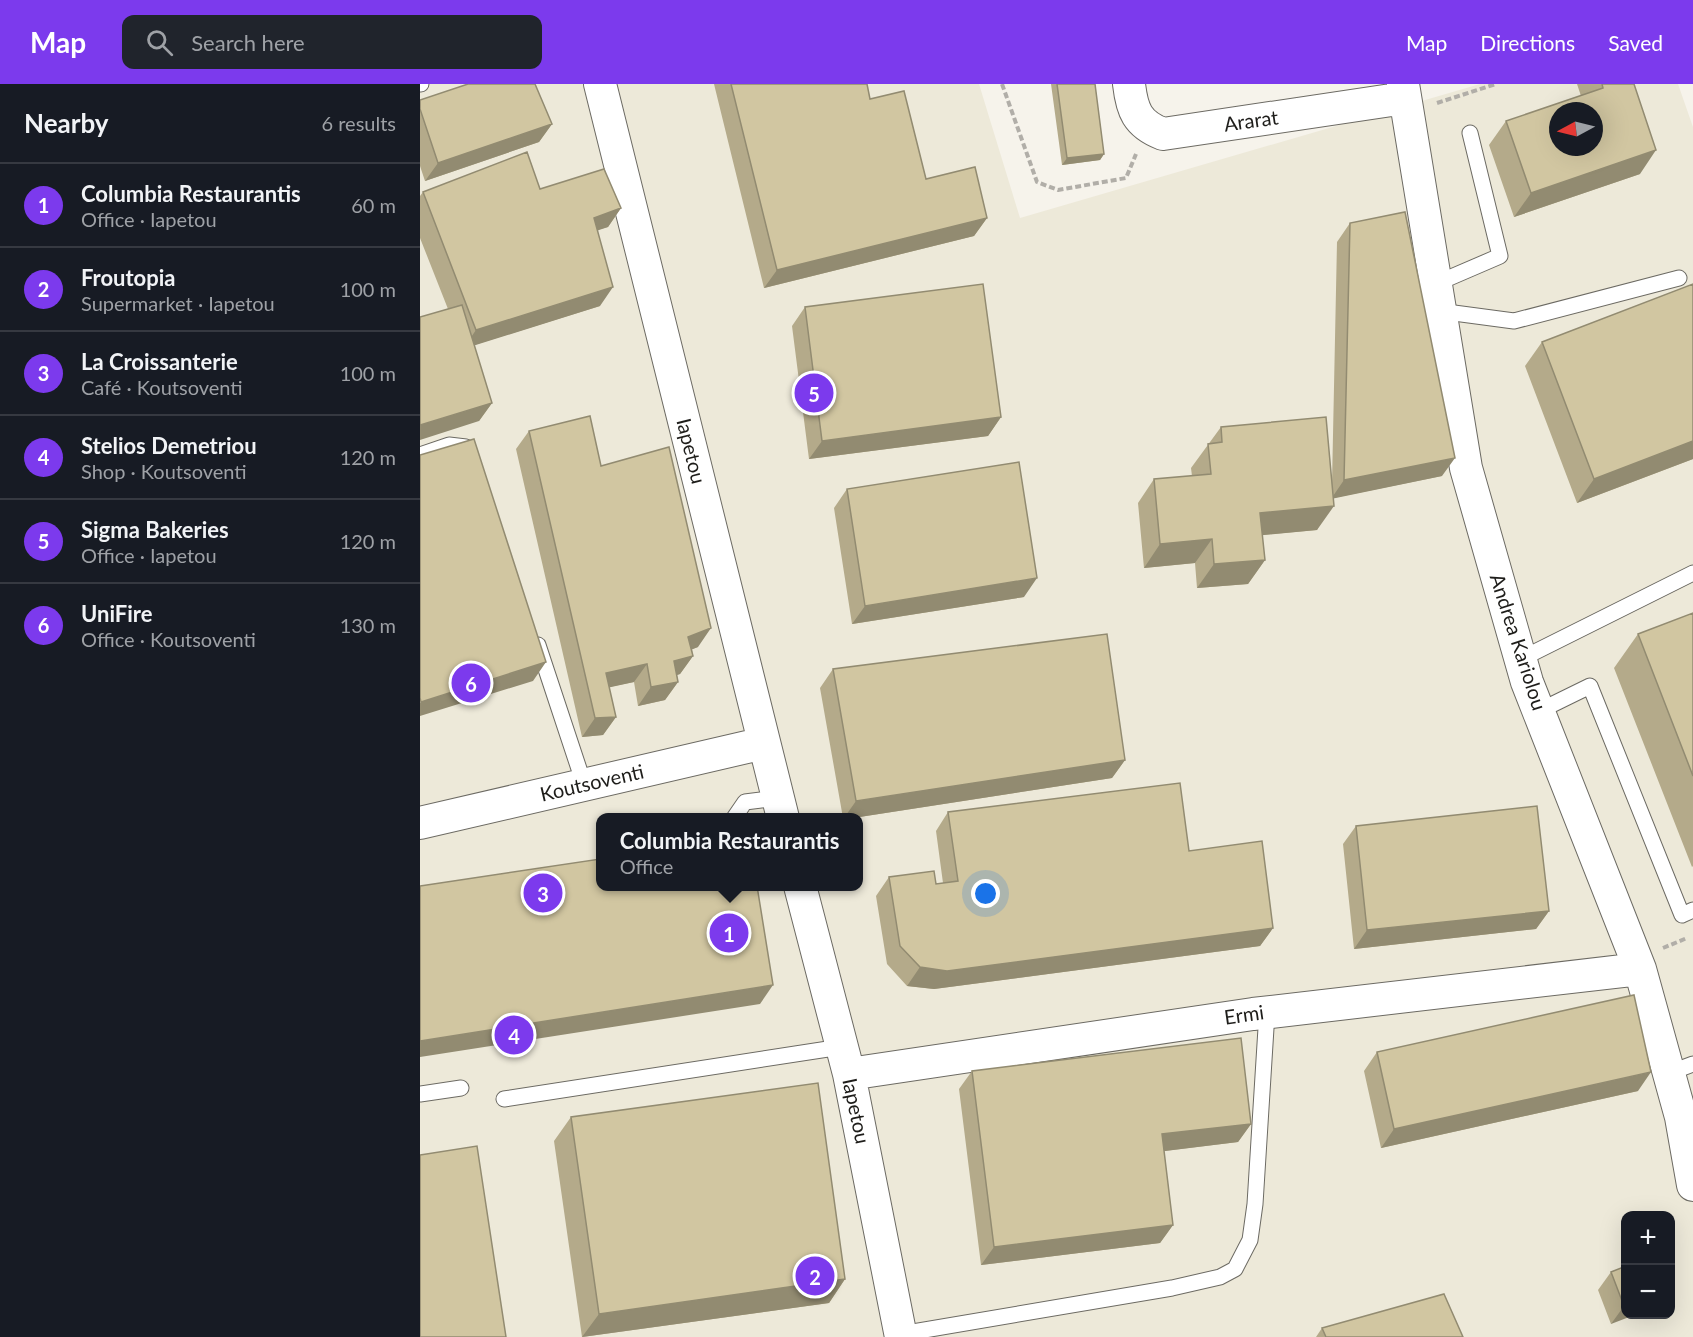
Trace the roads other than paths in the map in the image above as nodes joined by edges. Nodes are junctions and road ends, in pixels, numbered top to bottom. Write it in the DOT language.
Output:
graph roads {
  1 [pos="600,84"];
  2 [pos="1129,84"];
  3 [pos="1405,98"];
  4 [pos="1470,133"];
  5 [pos="1679,278"];
  6 [pos="1437,297"];
  7 [pos="420,455"];
  8 [pos="476,462"];
  9 [pos="1693,573"];
  10 [pos="532,627"];
  11 [pos="1521,659"];
  12 [pos="1539,711"];
  13 [pos="764,743"];
  14 [pos="584,784"];
  15 [pos="780,808"];
  16 [pos="737,813"];
  17 [pos="421,819"];
  18 [pos="801,891"];
  19 [pos="1693,910"];
  20 [pos="1641,969"];
  21 [pos="1267,1012"];
  22 [pos="845,1061"];
  23 [pos="1681,1068"];
  24 [pos="461,1088"];
  25 [pos="420,1094"];
  26 [pos="504,1099"];
  27 [pos="1693,1185"];
  28 [pos="901,1336"];
  1 -- 13 [label="street, Iapetou"];
  2 -- 3 [label="street, Ararat"];
  3 -- 6 [label="street, Andrea Kariolou"];
  4 -- 6 [label="lane"];
  5 -- 6 [label="lane"];
  6 -- 11 [label="street, Andrea Kariolou"];
  7 -- 8 [label="lane"];
  9 -- 11 [label="lane"];
  10 -- 14 [label="lane"];
  11 -- 12 [label="street, Andrea Kariolou"];
  12 -- 19 [label="lane"];
  12 -- 20 [label="street, Andrea Kariolou"];
  13 -- 14 [label="street, Koutsoventi"];
  13 -- 15 [label="street, Iapetou"];
  14 -- 17 [label="street, Koutsoventi"];
  15 -- 16 [label="lane"];
  18 -- 22 [label="street, Iapetou"];
  20 -- 21 [label="street, Ermi"];
  20 -- 23 [label="street, Andrea Kariolou"];
  21 -- 22 [label="street, Ermi"];
  21 -- 28 [label="lane"];
  22 -- 26 [label="lane"];
  22 -- 28 [label="street, Iapetou"];
  23 -- 27 [label="street, Andrea Kariolou"];
  24 -- 25 [label="lane"];
}
